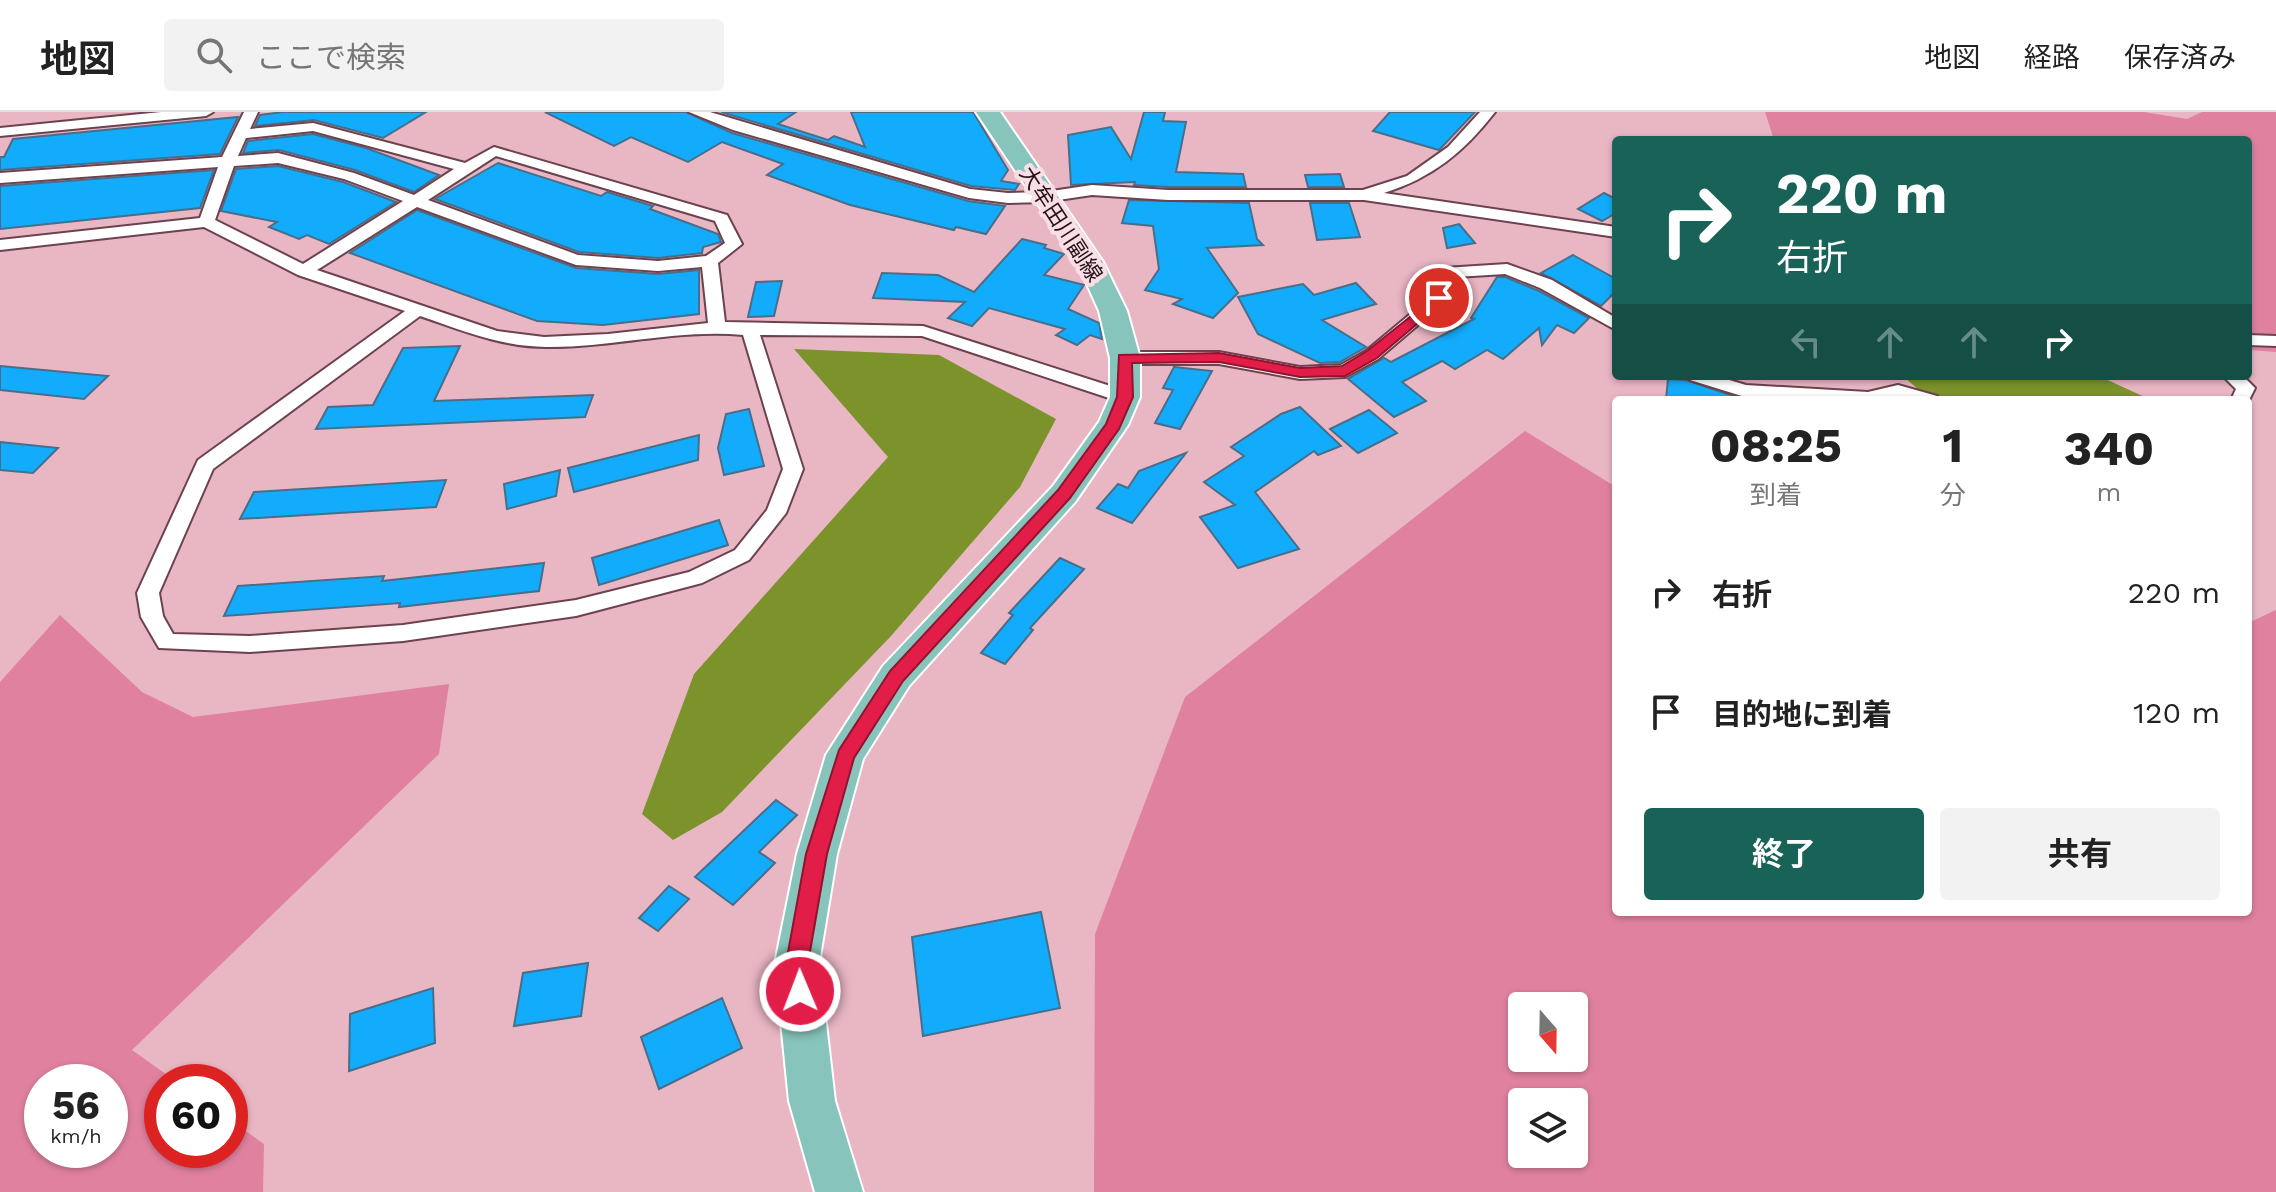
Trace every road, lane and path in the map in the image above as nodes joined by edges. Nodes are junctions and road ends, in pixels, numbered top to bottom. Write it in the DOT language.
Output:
graph roads {
  1 [pos="206,112"];
  2 [pos="251,112"];
  3 [pos="696,112"];
  4 [pos="988,112"];
  5 [pos="1488,112"];
  6 [pos="0,132"];
  7 [pos="241,134"];
  8 [pos="228,161"];
  9 [pos="466,168"];
  10 [pos="0,178"];
  11 [pos="1364,195"];
  12 [pos="1045,197"];
  13 [pos="416,201"];
  14 [pos="206,222"];
  15 [pos="1612,231"];
  16 [pos="0,245"];
  17 [pos="710,261"];
  18 [pos="304,271"];
  19 [pos="419,309"];
  20 [pos="1612,323"];
  21 [pos="717,327"];
  22 [pos="750,330"];
  23 [pos="2252,340"];
  24 [pos="2276,341"];
  25 [pos="1125,358"];
  26 [pos="1709,380"];
  27 [pos="2237,380"];
  28 [pos="1888,384"];
  29 [pos="1833,396"];
  30 [pos="1871,396"];
  31 [pos="1916,396"];
  32 [pos="2242,396"];
  33 [pos="1125,397"];
  34 [pos="839,1192"];
  1 -- 6 [label="street"];
  2 -- 7 [label="street"];
  3 -- 12 [label="street"];
  4 -- 12 [label="main road, 大牟田川副線"];
  5 -- 11 [label="street"];
  7 -- 8 [label="street"];
  7 -- 9 [label="street"];
  8 -- 10 [label="street"];
  8 -- 13 [label="street"];
  8 -- 14 [label="street"];
  9 -- 13 [label="street"];
  9 -- 17 [label="street"];
  11 -- 12 [label="street"];
  11 -- 15 [label="street"];
  12 -- 25 [label="main road, 大牟田川副線"];
  13 -- 17 [label="street"];
  13 -- 18 [label="street"];
  14 -- 16 [label="street"];
  14 -- 18 [label="street"];
  17 -- 21 [label="street"];
  18 -- 19 [label="street"];
  19 -- 21 [label="street"];
  19 -- 22 [label="street"];
  20 -- 25 [label="street"];
  21 -- 22 [label="street"];
  22 -- 33 [label="street"];
  23 -- 24 [label="street"];
  25 -- 33 [label="main road, 大牟田川副線"];
  26 -- 29 [label="street"];
  27 -- 32 [label="street"];
  28 -- 30 [label="street"];
  28 -- 31 [label="street"];
  33 -- 34 [label="main road, 大牟田川副線"];
}
